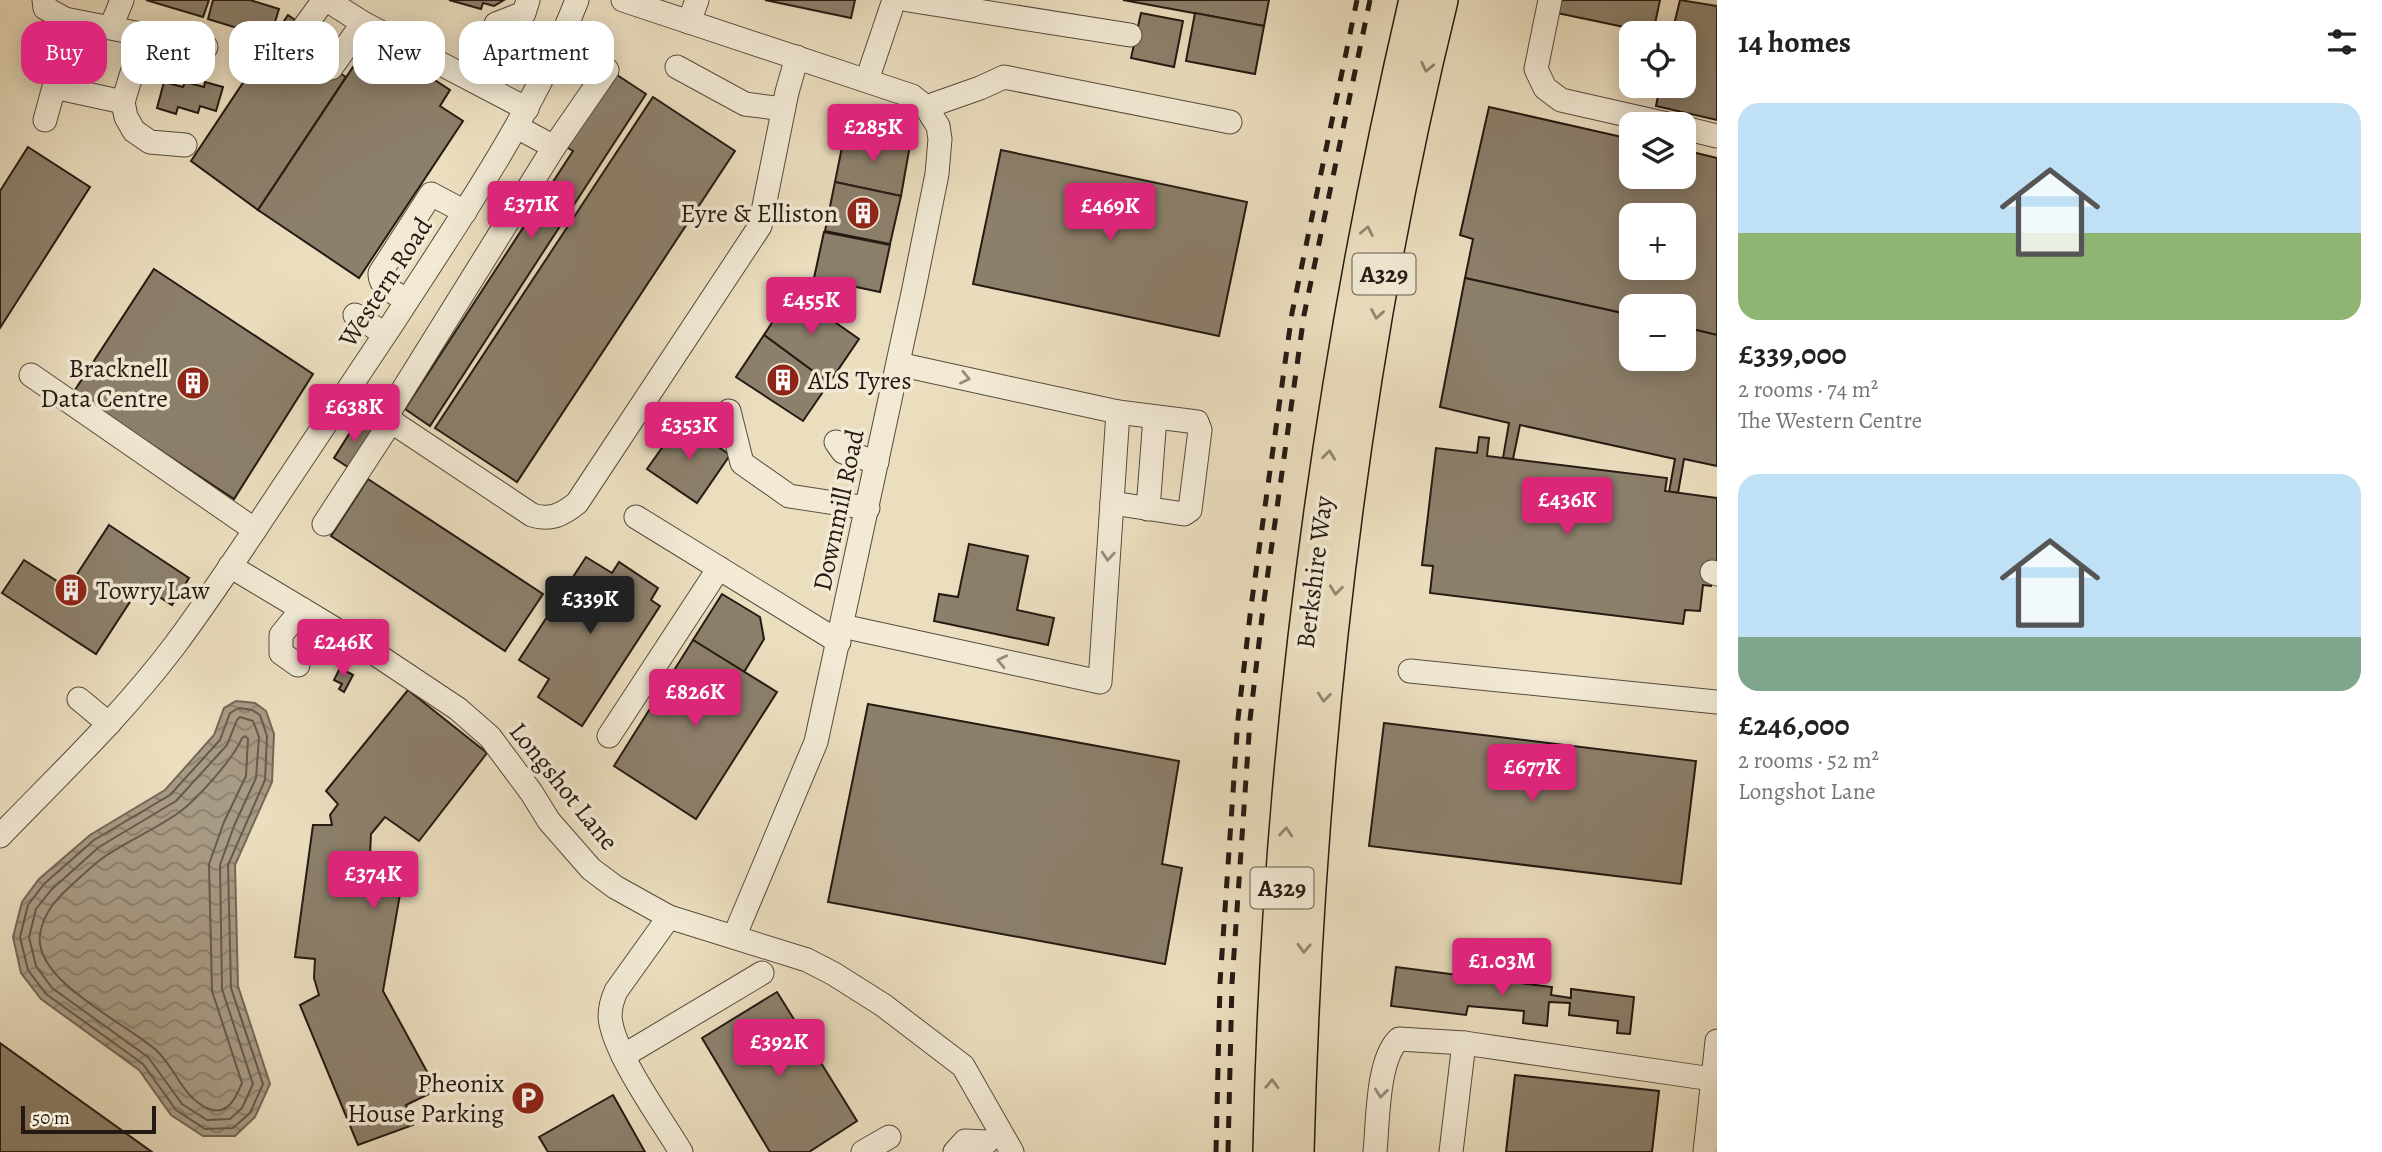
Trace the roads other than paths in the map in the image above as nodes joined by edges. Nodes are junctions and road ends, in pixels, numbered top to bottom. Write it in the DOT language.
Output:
graph roads {
  1 [pos="44,0"];
  2 [pos="122,0"];
  3 [pos="326,0"];
  4 [pos="527,0"];
  5 [pos="577,0"];
  6 [pos="623,0"];
  7 [pos="697,0"];
  8 [pos="894,0"];
  9 [pos="908,0"];
  10 [pos="1416,0"];
  11 [pos="1441,0"];
  12 [pos="1550,0"];
  13 [pos="309,21"];
  14 [pos="360,21"];
  15 [pos="502,21"];
  16 [pos="689,22"];
  17 [pos="111,27"];
  18 [pos="121,29"];
  19 [pos="1130,35"];
  20 [pos="353,37"];
  21 [pos="339,57"];
  22 [pos="797,57"];
  23 [pos="677,67"];
  24 [pos="445,72"];
  25 [pos="867,80"];
  26 [pos="128,84"];
  27 [pos="598,84"];
  28 [pos="122,102"];
  29 [pos="926,107"];
  30 [pos="783,109"];
  31 [pos="1619,113"];
  32 [pos="522,118"];
  33 [pos="45,120"];
  34 [pos="1230,122"];
  35 [pos="1696,131"];
  36 [pos="1717,135"];
  37 [pos="185,145"];
  38 [pos="554,147"];
  39 [pos="465,212"];
  40 [pos="407,300"];
  41 [pos="355,315"];
  42 [pos="385,334"];
  43 [pos="898,364"];
  44 [pos="31,375"];
  45 [pos="348,392"];
  46 [pos="729,411"];
  47 [pos="1118,412"];
  48 [pos="1155,417"];
  49 [pos="389,419"];
  50 [pos="836,442"];
  51 [pos="877,462"];
  52 [pos="1112,503"];
  53 [pos="867,508"];
  54 [pos="1148,509"];
  55 [pos="636,517"];
  56 [pos="324,524"];
  57 [pos="255,530"];
  58 [pos="1329,549"];
  59 [pos="230,566"];
  60 [pos="719,568"];
  61 [pos="302,609"];
  62 [pos="1319,627"];
  63 [pos="841,634"];
  64 [pos="298,665"];
  65 [pos="1410,671"];
  66 [pos="79,699"];
  67 [pos="1717,702"];
  68 [pos="109,724"];
  69 [pos="609,736"];
  70 [pos="0,836"];
  71 [pos="669,917"];
  72 [pos="734,937"];
  73 [pos="762,973"];
  74 [pos="1717,1041"];
  75 [pos="1464,1043"];
  76 [pos="623,1056"];
  77 [pos="1712,1079"];
  78 [pos="889,1137"];
  79 [pos="996,1146"];
  80 [pos="681,1152"];
  81 [pos="863,1152"];
  82 [pos="955,1152"];
  83 [pos="1270,1152"];
  84 [pos="1297,1152"];
  85 [pos="1375,1152"];
  86 [pos="1451,1152"];
  87 [pos="1705,1152"];
  1 -- 17 [label="street"];
  2 -- 17 [label="street"];
  3 -- 13 [label="street"];
  3 -- 14 [label="street"];
  4 -- 15 [label="street"];
  5 -- 32 [label="street, Western Road"];
  6 -- 16 [label="street"];
  7 -- 16 [label="street"];
  8 -- 25 [label="street"];
  9 -- 19 [label="street"];
  58 -- 10 [label="highway, Berkshire Way / A329, one-way"];
  11 -- 58 [label="highway, Berkshire Way / A329, one-way"];
  12 -- 31 [label="street"];
  16 -- 22 [label="street"];
  17 -- 18 [label="street"];
  20 -- 21 [label="street"];
  22 -- 25 [label="street"];
  22 -- 30 [label="street"];
  23 -- 30 [label="street"];
  24 -- 32 [label="street"];
  25 -- 29 [label="street"];
  26 -- 28 [label="street"];
  27 -- 38 [label="street"];
  28 -- 33 [label="street"];
  28 -- 37 [label="street"];
  29 -- 34 [label="street"];
  29 -- 43 [label="street, Downmill Road"];
  30 -- 49 [label="street"];
  32 -- 38 [label="street"];
  32 -- 39 [label="street, Western Road"];
  35 -- 36 [label="street"];
  38 -- 49 [label="street"];
  39 -- 40 [label="street, Western Road"];
  39 -- 40 [label="street"];
  40 -- 42 [label="street, Western Road"];
  41 -- 42 [label="street"];
  42 -- 45 [label="street, Western Road"];
  43 -- 47 [label="street, one-way"];
  43 -- 51 [label="street, Downmill Road"];
  44 -- 57 [label="street"];
  45 -- 49 [label="street"];
  45 -- 57 [label="street, Western Road"];
  46 -- 53 [label="street"];
  47 -- 48 [label="street"];
  47 -- 52 [label="street"];
  48 -- 54 [label="street"];
  48 -- 54 [label="street"];
  49 -- 56 [label="street"];
  50 -- 51 [label="street"];
  51 -- 53 [label="street, Downmill Road"];
  52 -- 54 [label="street"];
  52 -- 63 [label="street, one-way"];
  53 -- 63 [label="street, Downmill Road"];
  55 -- 60 [label="street"];
  57 -- 59 [label="street, Western Road"];
  58 -- 62 [label="highway, Berkshire Way / A329"];
  59 -- 61 [label="street, Longshot Lane"];
  59 -- 68 [label="street, Western Road"];
  60 -- 63 [label="street"];
  60 -- 69 [label="street"];
  61 -- 64 [label="street"];
  61 -- 71 [label="street, Longshot Lane"];
  83 -- 62 [label="highway, Berkshire Way / A329, one-way"];
  62 -- 84 [label="highway, Berkshire Way / A329, one-way"];
  63 -- 72 [label="street, Downmill Road"];
  65 -- 67 [label="street"];
  66 -- 68 [label="street"];
  68 -- 70 [label="street, Western Road"];
  71 -- 72 [label="street, Longshot Lane"];
  71 -- 76 [label="street"];
  72 -- 79 [label="street, Longshot Lane"];
  73 -- 76 [label="street"];
  74 -- 77 [label="street"];
  75 -- 77 [label="street"];
  75 -- 85 [label="street, one-way"];
  75 -- 86 [label="street"];
  76 -- 80 [label="street"];
  77 -- 87 [label="street"];
  78 -- 81 [label="street"];
  79 -- 82 [label="street"];
}
